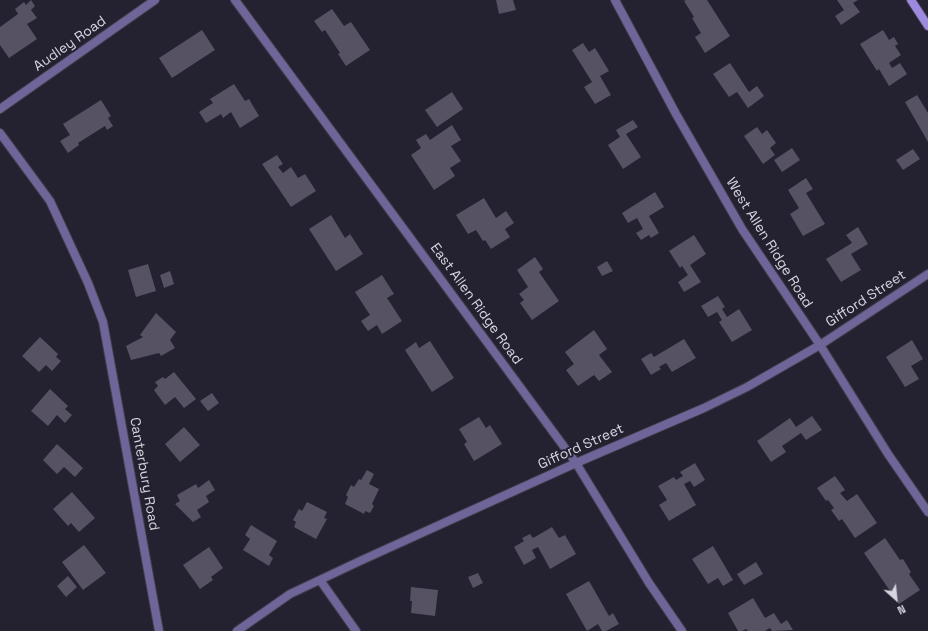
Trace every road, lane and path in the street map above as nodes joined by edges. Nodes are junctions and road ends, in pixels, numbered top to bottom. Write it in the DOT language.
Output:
graph roads {
  1 [pos="155,0"];
  2 [pos="235,0"];
  3 [pos="615,0"];
  4 [pos="911,0"];
  5 [pos="928,26"];
  6 [pos="0,109"];
  7 [pos="0,133"];
  8 [pos="928,274"];
  9 [pos="820,345"];
  10 [pos="576,463"];
  11 [pos="928,512"];
  12 [pos="320,580"];
  13 [pos="159,631"];
  14 [pos="237,631"];
  15 [pos="356,631"];
  16 [pos="682,631"];
  1 -- 6 [label="street, Audley Road"];
  2 -- 10 [label="street, East Allen Ridge Road"];
  3 -- 9 [label="street, West Allen Ridge Road"];
  4 -- 5 [label="main road"];
  7 -- 13 [label="street, Canterbury Road"];
  8 -- 9 [label="street, Gifford Street"];
  9 -- 10 [label="street, Gifford Street"];
  9 -- 11 [label="street, West Allen Ridge Road"];
  10 -- 12 [label="street, Gifford Street"];
  10 -- 16 [label="street, East Allen Ridge Road"];
  12 -- 14 [label="street, Gifford Street"];
  12 -- 15 [label="street"];
}
